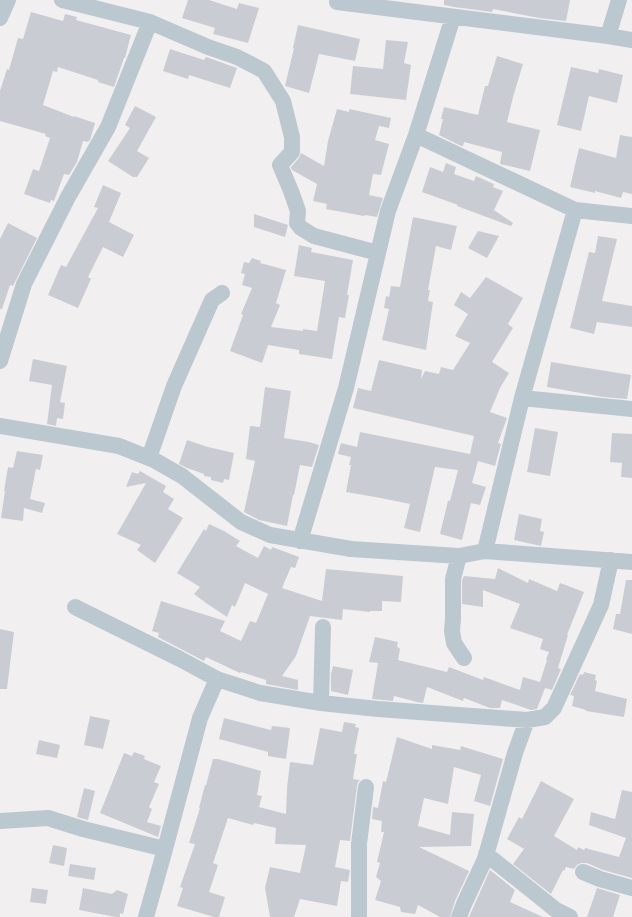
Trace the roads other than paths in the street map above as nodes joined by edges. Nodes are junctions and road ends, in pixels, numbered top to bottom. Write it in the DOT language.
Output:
graph roads {
  1 [pos="8,0"];
  2 [pos="62,0"];
  3 [pos="618,0"];
  4 [pos="337,2"];
  5 [pos="453,17"];
  6 [pos="0,18"];
  7 [pos="150,22"];
  8 [pos="608,36"];
  9 [pos="632,40"];
  10 [pos="416,135"];
  11 [pos="575,210"];
  12 [pos="632,216"];
  13 [pos="378,253"];
  14 [pos="222,293"];
  15 [pos="1,352"];
  16 [pos="522,398"];
  17 [pos="632,409"];
  18 [pos="1,430"];
  19 [pos="149,458"];
  20 [pos="300,541"];
  21 [pos="485,551"];
  22 [pos="459,556"];
  23 [pos="611,560"];
  24 [pos="632,562"];
  25 [pos="75,607"];
  26 [pos="323,627"];
  27 [pos="464,658"];
  28 [pos="217,678"];
  29 [pos="321,703"];
  30 [pos="527,720"];
  31 [pos="366,787"];
  32 [pos="0,821"];
  33 [pos="165,849"];
  34 [pos="486,854"];
  35 [pos="583,872"];
  36 [pos="632,888"];
  37 [pos="146,917"];
  38 [pos="359,917"];
  39 [pos="459,917"];
  40 [pos="570,917"];
  1 -- 6 [label="street"];
  2 -- 7 [label="street"];
  3 -- 8 [label="street"];
  4 -- 5 [label="street"];
  5 -- 8 [label="street"];
  5 -- 10 [label="street"];
  7 -- 13 [label="street"];
  7 -- 15 [label="street"];
  8 -- 9 [label="street"];
  10 -- 11 [label="street"];
  10 -- 13 [label="street"];
  11 -- 12 [label="street"];
  11 -- 16 [label="street"];
  13 -- 20 [label="street"];
  14 -- 19 [label="street"];
  16 -- 17 [label="street"];
  16 -- 21 [label="street"];
  18 -- 19 [label="street"];
  19 -- 20 [label="street"];
  20 -- 22 [label="street"];
  21 -- 22 [label="street"];
  21 -- 23 [label="street"];
  22 -- 27 [label="street"];
  23 -- 24 [label="street"];
  23 -- 30 [label="street"];
  25 -- 28 [label="street"];
  26 -- 29 [label="street"];
  28 -- 29 [label="street"];
  28 -- 33 [label="street"];
  29 -- 30 [label="street"];
  30 -- 34 [label="street"];
  31 -- 38 [label="street"];
  32 -- 33 [label="street"];
  33 -- 37 [label="street"];
  34 -- 39 [label="street"];
  34 -- 40 [label="street"];
  35 -- 36 [label="street"];
}
